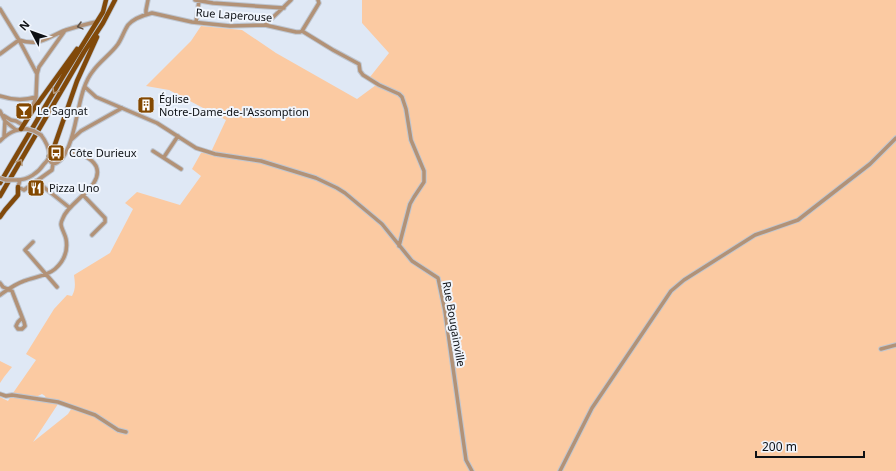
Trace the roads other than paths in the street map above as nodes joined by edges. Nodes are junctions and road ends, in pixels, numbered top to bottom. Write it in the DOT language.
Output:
graph roads {
  1 [pos="106,0"];
  2 [pos="115,0"];
  3 [pos="148,0"];
  4 [pos="195,0"];
  5 [pos="291,0"];
  6 [pos="318,0"];
  7 [pos="200,1"];
  8 [pos="284,8"];
  9 [pos="0,9"];
  10 [pos="146,15"];
  11 [pos="96,22"];
  12 [pos="196,22"];
  13 [pos="103,23"];
  14 [pos="265,25"];
  15 [pos="64,31"];
  16 [pos="302,31"];
  17 [pos="19,40"];
  18 [pos="0,54"];
  19 [pos="37,74"];
  20 [pos="85,87"];
  21 [pos="0,96"];
  22 [pos="36,97"];
  23 [pos="122,108"];
  24 [pos="1,112"];
  25 [pos="29,116"];
  26 [pos="5,121"];
  27 [pos="22,128"];
  28 [pos="178,136"];
  29 [pos="4,137"];
  30 [pos="896,138"];
  31 [pos="70,140"];
  32 [pos="0,142"];
  33 [pos="67,150"];
  34 [pos="154,151"];
  35 [pos="49,158"];
  36 [pos="164,158"];
  37 [pos="55,164"];
  38 [pos="180,168"];
  39 [pos="0,178"];
  40 [pos="19,180"];
  41 [pos="36,182"];
  42 [pos="0,183"];
  43 [pos="18,187"];
  44 [pos="83,195"];
  45 [pos="0,196"];
  46 [pos="70,208"];
  47 [pos="0,217"];
  48 [pos="92,235"];
  49 [pos="33,242"];
  50 [pos="399,246"];
  51 [pos="46,274"];
  52 [pos="0,283"];
  53 [pos="57,287"];
  54 [pos="8,290"];
  55 [pos="0,295"];
  56 [pos="22,318"];
  57 [pos="896,345"];
  58 [pos="881,349"];
  59 [pos="0,394"];
  60 [pos="126,432"];
  61 [pos="472,471"];
  62 [pos="560,471"];
  1 -- 11 [label="main road"];
  2 -- 13 [label="main road"];
  3 -- 10 [label="street"];
  4 -- 7 [label="street"];
  5 -- 8 [label="street"];
  6 -- 16 [label="street"];
  7 -- 8 [label="street"];
  7 -- 12 [label="street"];
  8 -- 14 [label="street"];
  9 -- 17 [label="street"];
  10 -- 12 [label="street, Rue Laperouse"];
  10 -- 20 [label="street"];
  11 -- 15 [label="street, one-way"];
  11 -- 25 [label="main road"];
  11 -- 42 [label="main road, one-way"];
  12 -- 14 [label="street, Rue Laperouse"];
  13 -- 35 [label="main road"];
  45 -- 13 [label="main road, one-way"];
  14 -- 16 [label="street, Rue Laperouse"];
  15 -- 17 [label="street"];
  15 -- 19 [label="street"];
  16 -- 50 [label="street, Rue Laperouse"];
  17 -- 18 [label="street"];
  17 -- 19 [label="street"];
  19 -- 22 [label="street"];
  20 -- 23 [label="street, Rue Bougainville"];
  20 -- 31 [label="street"];
  21 -- 22 [label="street"];
  22 -- 25 [label="street"];
  23 -- 28 [label="street, Rue Bougainville"];
  23 -- 31 [label="street"];
  24 -- 26 [label="street"];
  24 -- 27 [label="street"];
  25 -- 27 [label="main road"];
  26 -- 27 [label="street"];
  26 -- 29 [label="street"];
  27 -- 29 [label="street"];
  27 -- 35 [label="street, bridge"];
  28 -- 36 [label="street"];
  28 -- 50 [label="street, Rue Bougainville"];
  29 -- 32 [label="street"];
  30 -- 62 [label="street"];
  31 -- 33 [label="street"];
  33 -- 37 [label="street"];
  33 -- 44 [label="street"];
  34 -- 36 [label="street"];
  35 -- 37 [label="street"];
  35 -- 40 [label="street"];
  36 -- 38 [label="street"];
  37 -- 41 [label="street"];
  39 -- 40 [label="street, bridge"];
  40 -- 43 [label="street"];
  41 -- 43 [label="street"];
  41 -- 46 [label="street"];
  43 -- 47 [label="main road"];
  44 -- 46 [label="street"];
  44 -- 48 [label="street"];
  46 -- 51 [label="street"];
  49 -- 51 [label="street"];
  50 -- 61 [label="street, Rue Bougainville"];
  51 -- 53 [label="street"];
  51 -- 54 [label="street"];
  52 -- 54 [label="street"];
  54 -- 55 [label="street"];
  54 -- 56 [label="street"];
  57 -- 58 [label="street"];
  59 -- 60 [label="street"];
}
